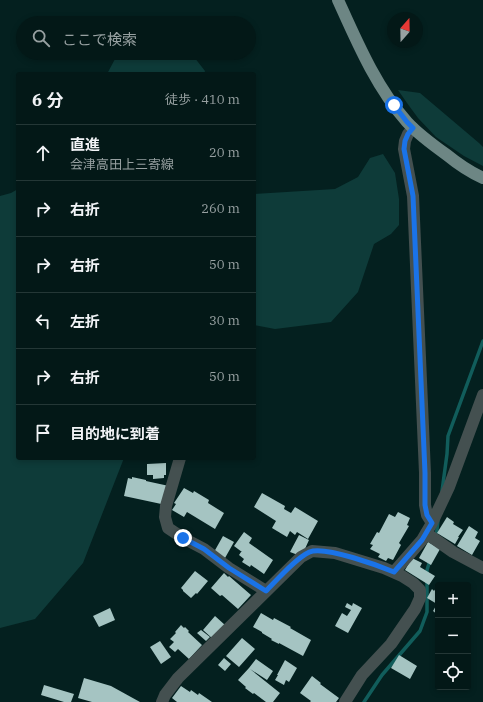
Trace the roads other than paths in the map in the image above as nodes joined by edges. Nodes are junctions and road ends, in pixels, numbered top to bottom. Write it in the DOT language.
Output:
graph roads {
  1 [pos="338,0"];
  2 [pos="413,128"];
  3 [pos="483,178"];
  4 [pos="483,395"];
  5 [pos="179,460"];
  6 [pos="432,523"];
  7 [pos="426,533"];
  8 [pos="483,568"];
  9 [pos="394,572"];
  10 [pos="266,591"];
  11 [pos="162,702"];
  12 [pos="345,702"];
  1 -- 2 [label="main road"];
  2 -- 3 [label="main road"];
  2 -- 6 [label="street"];
  4 -- 6 [label="street"];
  5 -- 10 [label="street"];
  6 -- 7 [label="street"];
  7 -- 8 [label="street"];
  7 -- 9 [label="street"];
  9 -- 10 [label="street"];
  9 -- 12 [label="street"];
  10 -- 11 [label="street"];
}
